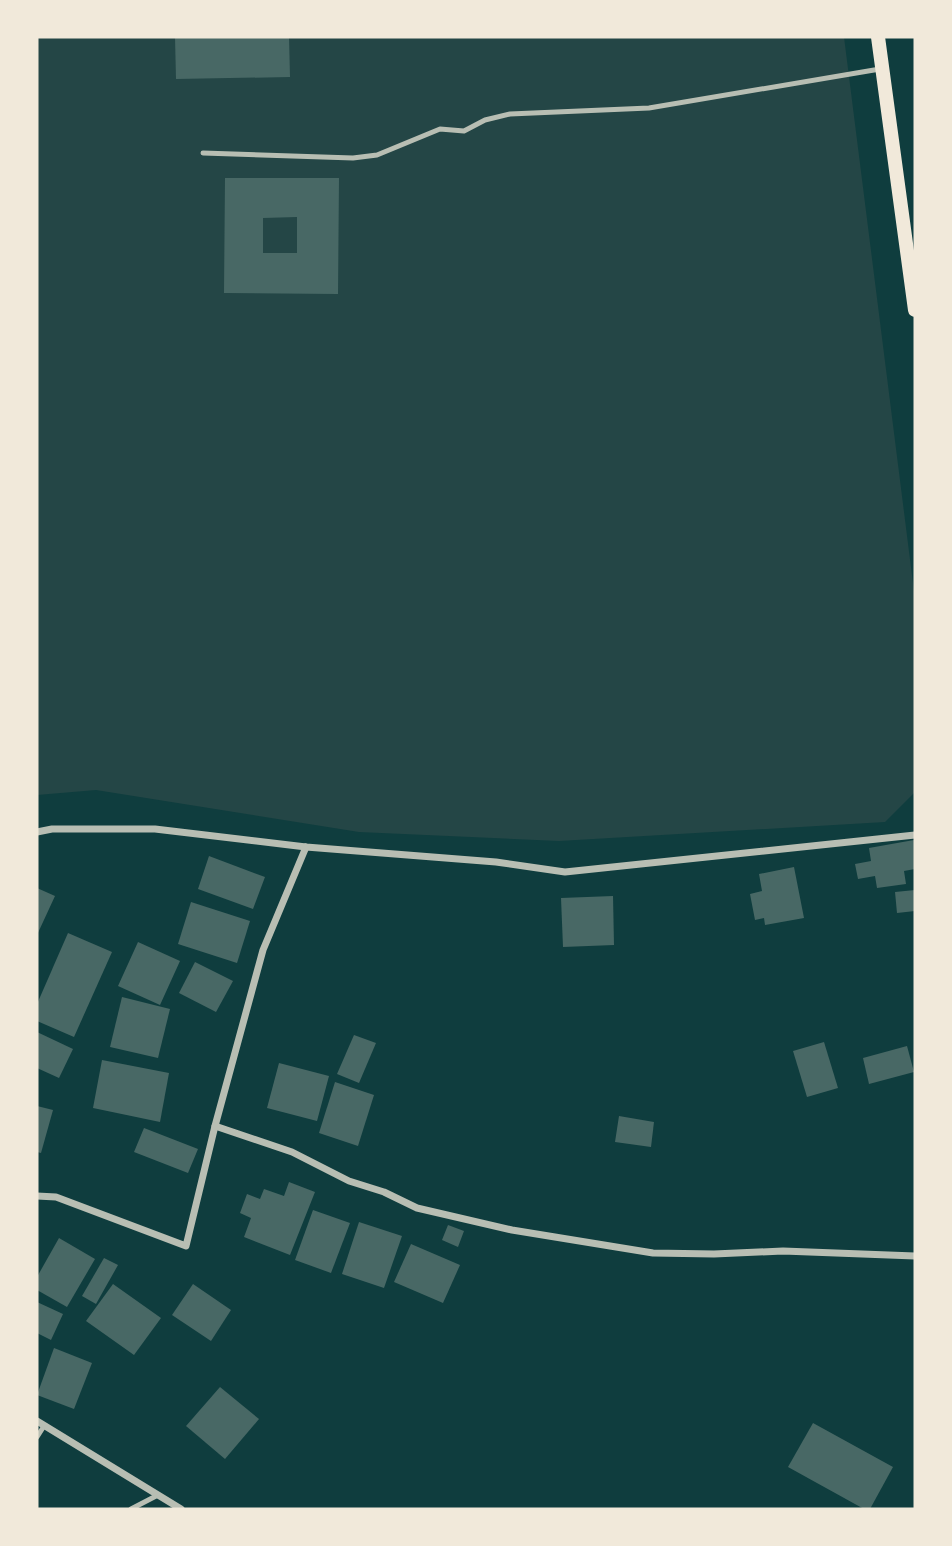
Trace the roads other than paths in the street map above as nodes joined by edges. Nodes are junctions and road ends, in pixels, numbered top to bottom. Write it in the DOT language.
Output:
graph roads {
  1 [pos="878,37"];
  2 [pos="883,68"];
  3 [pos="203,153"];
  4 [pos="915,310"];
  5 [pos="37,832"];
  6 [pos="915,835"];
  7 [pos="306,847"];
  8 [pos="215,1126"];
  9 [pos="37,1196"];
  10 [pos="915,1256"];
  11 [pos="40,1423"];
  12 [pos="37,1437"];
  13 [pos="158,1495"];
  14 [pos="131,1509"];
  15 [pos="181,1509"];
  1 -- 2 [label="main road"];
  2 -- 3 [label="lane"];
  2 -- 4 [label="main road"];
  5 -- 7 [label="street"];
  6 -- 7 [label="street"];
  7 -- 8 [label="street"];
  8 -- 9 [label="street"];
  8 -- 10 [label="street"];
  11 -- 12 [label="lane"];
  11 -- 13 [label="street"];
  13 -- 14 [label="lane"];
  13 -- 15 [label="street"];
}
